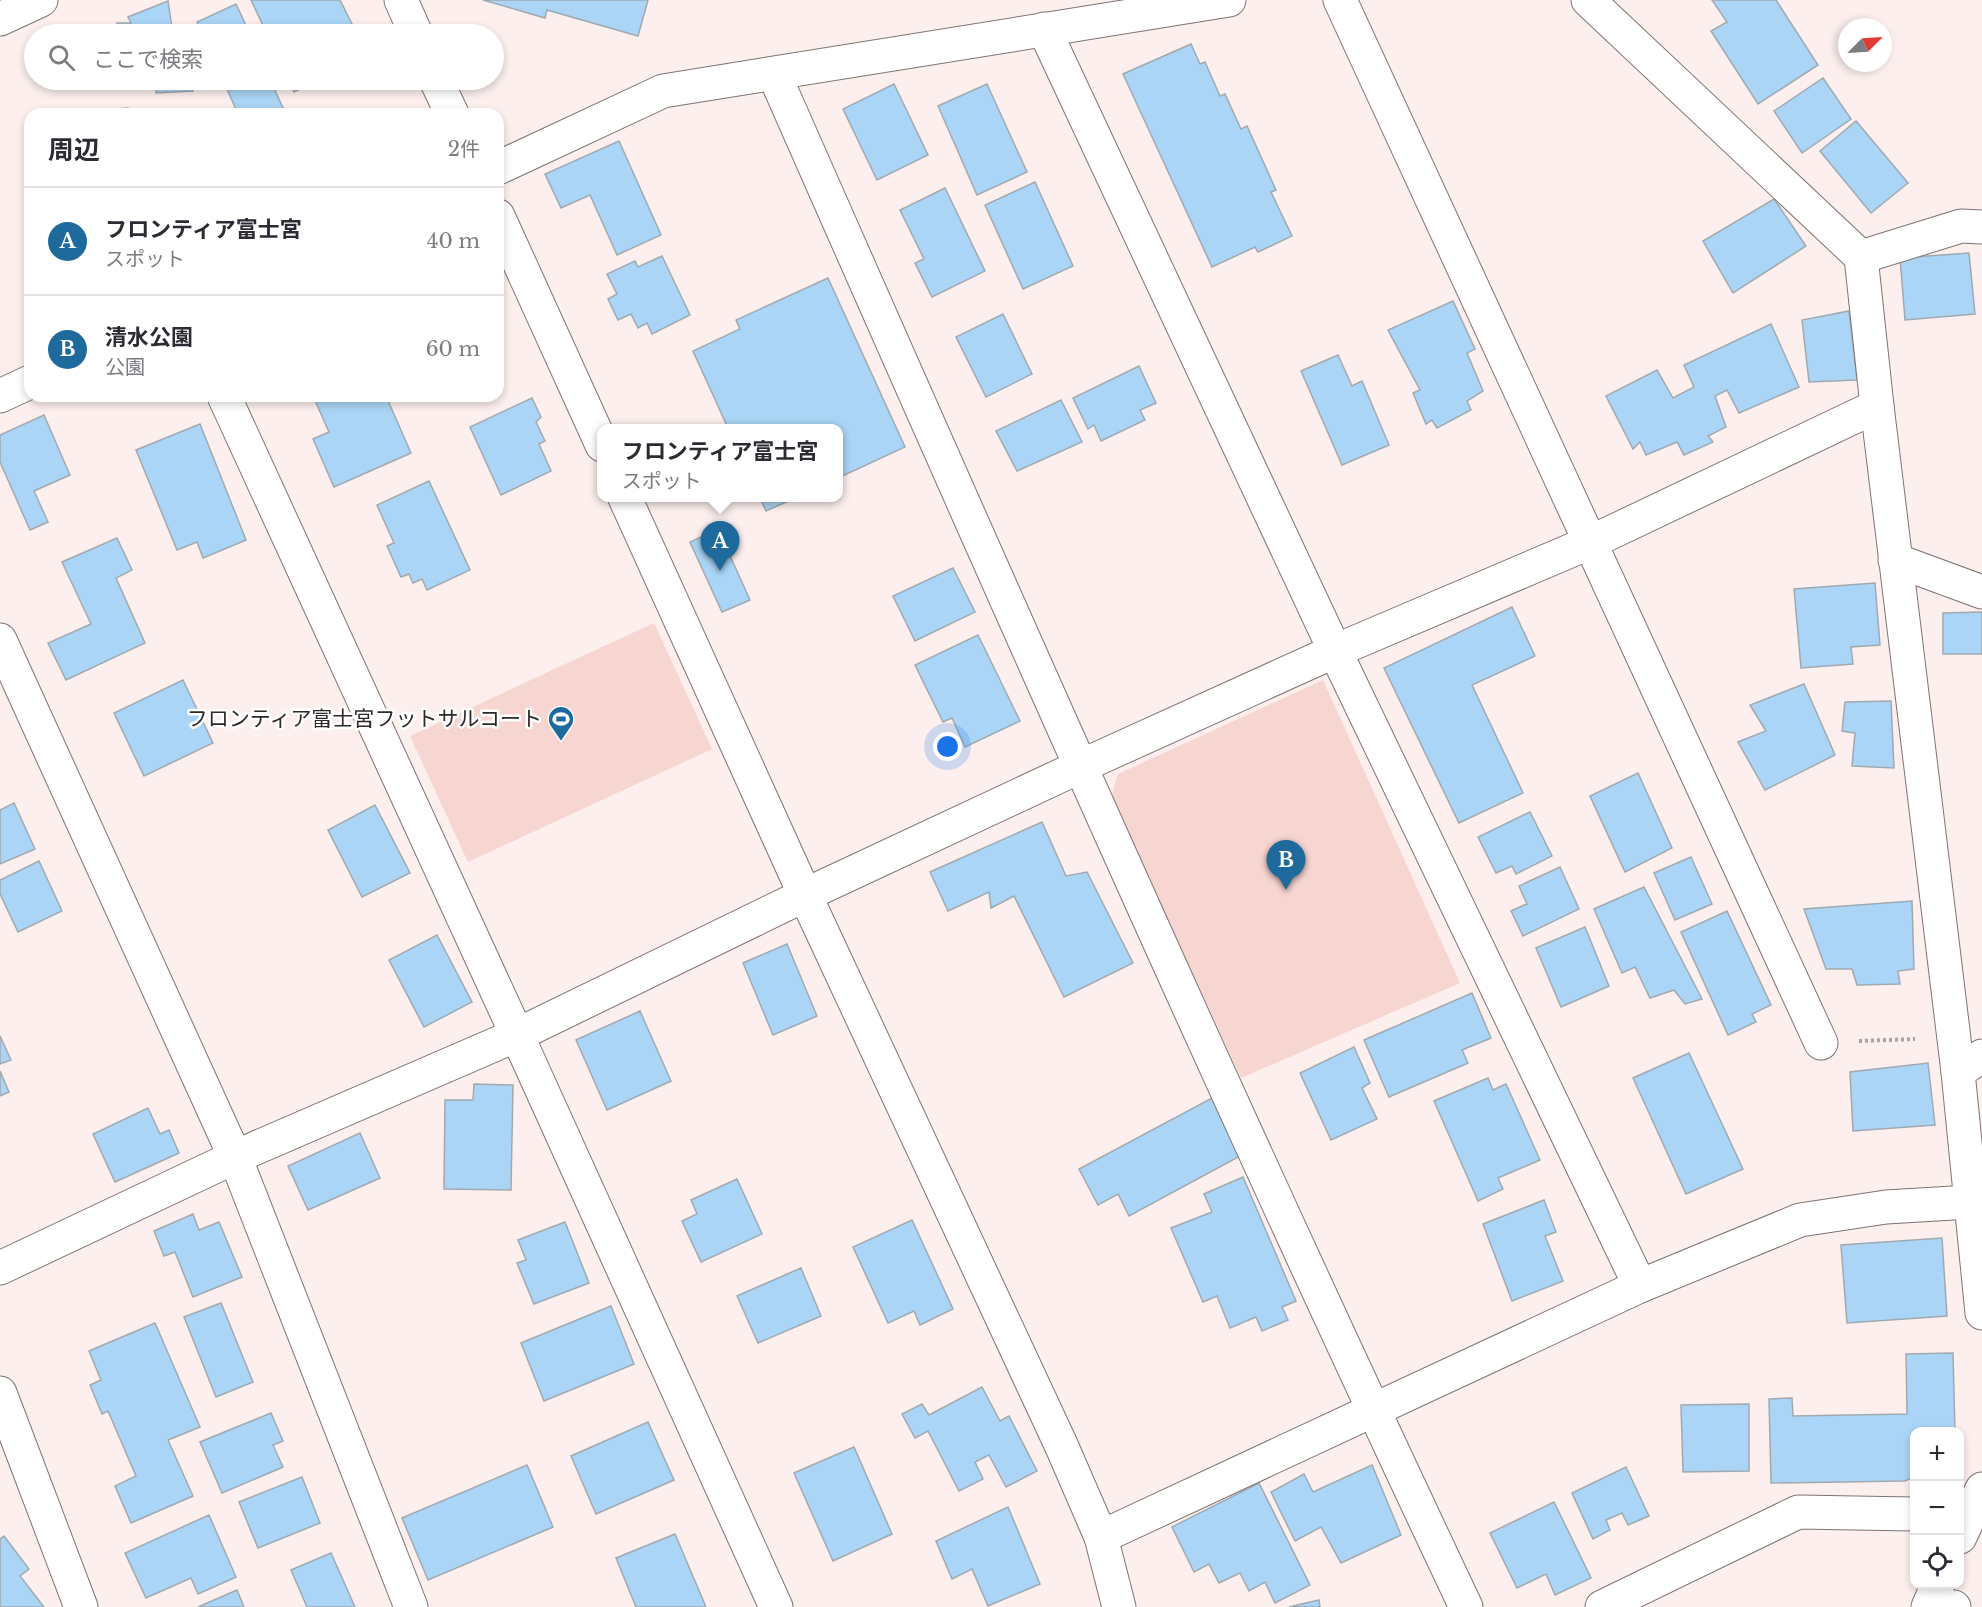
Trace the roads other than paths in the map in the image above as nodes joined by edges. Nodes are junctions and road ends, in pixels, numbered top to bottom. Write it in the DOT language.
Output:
graph roads {
  1 [pos="41,0"];
  2 [pos="400,0"];
  3 [pos="1229,0"];
  4 [pos="1340,0"];
  5 [pos="1588,0"];
  6 [pos="0,19"];
  7 [pos="411,24"];
  8 [pos="1044,29"];
  9 [pos="774,74"];
  10 [pos="441,90"];
  11 [pos="449,108"];
  12 [pos="504,165"];
  13 [pos="1982,227"];
  14 [pos="504,229"];
  15 [pos="1860,257"];
  16 [pos="24,385"];
  17 [pos="0,396"];
  18 [pos="227,402"];
  19 [pos="1877,406"];
  20 [pos="597,434"];
  21 [pos="628,502"];
  22 [pos="1591,542"];
  23 [pos="1895,560"];
  24 [pos="1982,592"];
  25 [pos="0,640"];
  26 [pos="1335,651"];
  27 [pos="1080,768"];
  28 [pos="806,895"];
  29 [pos="517,1035"];
  30 [pos="1821,1043"];
  31 [pos="1970,1064"];
  32 [pos="235,1157"];
  33 [pos="1970,1202"];
  34 [pos="0,1268"];
  35 [pos="1640,1286"];
  36 [pos="1982,1313"];
  37 [pos="0,1393"];
  38 [pos="1372,1409"];
  39 [pos="1910,1514"];
  40 [pos="1101,1537"];
  41 [pos="81,1607"];
  42 [pos="411,1607"];
  43 [pos="776,1607"];
  44 [pos="1119,1607"];
  45 [pos="1466,1607"];
  46 [pos="1602,1607"];
  1 -- 6 [label="street"];
  2 -- 7 [label="street"];
  3 -- 8 [label="street"];
  4 -- 22 [label="street"];
  5 -- 15 [label="street"];
  8 -- 9 [label="street"];
  8 -- 26 [label="street"];
  9 -- 12 [label="street"];
  9 -- 27 [label="street"];
  10 -- 11 [label="street"];
  13 -- 15 [label="street"];
  14 -- 20 [label="street"];
  15 -- 19 [label="street"];
  16 -- 17 [label="street"];
  18 -- 29 [label="street"];
  19 -- 22 [label="street"];
  19 -- 23 [label="street"];
  21 -- 28 [label="street"];
  22 -- 26 [label="street"];
  22 -- 30 [label="street"];
  23 -- 24 [label="street"];
  23 -- 31 [label="street"];
  25 -- 32 [label="street"];
  26 -- 27 [label="street"];
  26 -- 35 [label="street"];
  27 -- 28 [label="street"];
  27 -- 38 [label="street"];
  28 -- 29 [label="street"];
  28 -- 40 [label="street"];
  29 -- 32 [label="street"];
  29 -- 43 [label="street"];
  31 -- 33 [label="street"];
  32 -- 34 [label="street"];
  32 -- 42 [label="street"];
  33 -- 35 [label="street"];
  33 -- 36 [label="street"];
  35 -- 38 [label="street"];
  37 -- 41 [label="street"];
  38 -- 40 [label="street"];
  38 -- 45 [label="street"];
  39 -- 46 [label="street"];
  40 -- 44 [label="street"];
}
